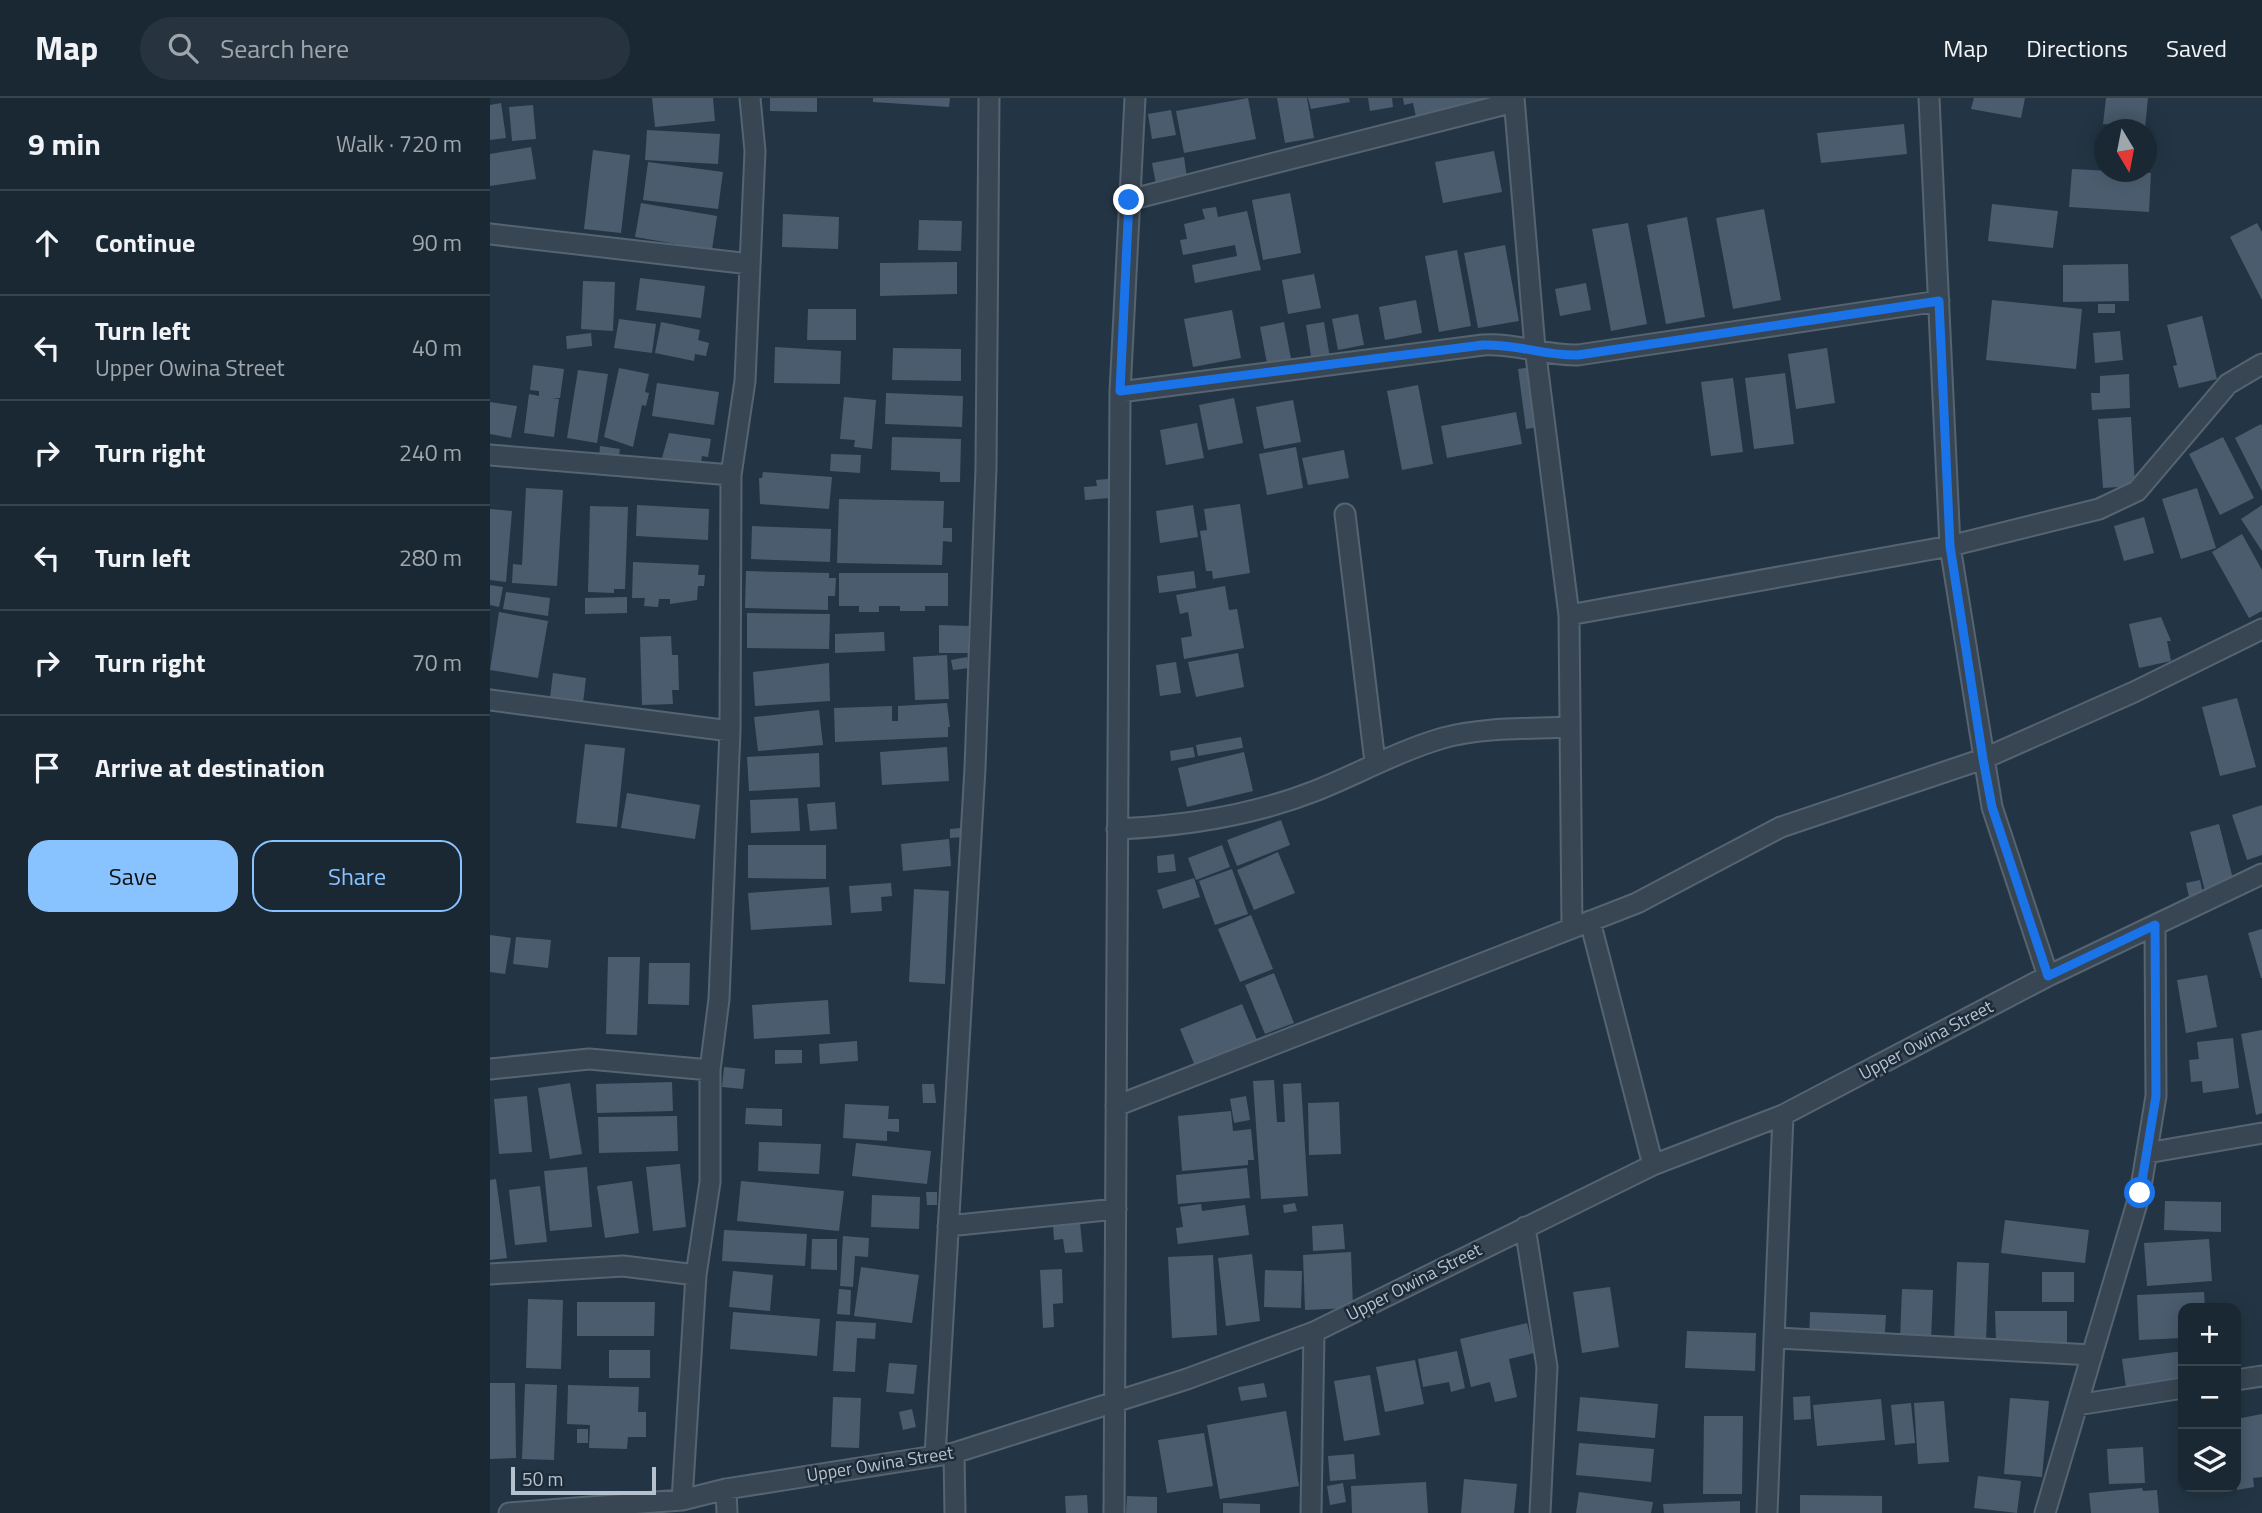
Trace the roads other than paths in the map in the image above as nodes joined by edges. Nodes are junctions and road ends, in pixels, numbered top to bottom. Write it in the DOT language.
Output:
graph roads {
  1 [pos="750,98"];
  2 [pos="989,98"];
  3 [pos="1135,98"];
  4 [pos="1929,98"];
  5 [pos="1514,100"];
  6 [pos="1129,200"];
  7 [pos="490,234"];
  8 [pos="750,264"];
  9 [pos="1939,301"];
  10 [pos="1535,348"];
  11 [pos="2262,364"];
  12 [pos="1120,391"];
  13 [pos="490,455"];
  14 [pos="731,475"];
  15 [pos="1345,514"];
  16 [pos="1950,546"];
  17 [pos="1569,615"];
  18 [pos="2262,629"];
  19 [pos="490,700"];
  20 [pos="1570,726"];
  21 [pos="730,731"];
  22 [pos="1983,759"];
  23 [pos="1375,762"];
  24 [pos="1117,829"];
  25 [pos="2262,874"];
  26 [pos="1581,925"];
  27 [pos="2155,925"];
  28 [pos="2048,976"];
  29 [pos="490,1069"];
  30 [pos="710,1070"];
  31 [pos="1115,1106"];
  32 [pos="1783,1115"];
  33 [pos="2262,1133"];
  34 [pos="2147,1153"];
  35 [pos="1653,1165"];
  36 [pos="1116,1209"];
  37 [pos="948,1226"];
  38 [pos="1525,1227"];
  39 [pos="490,1274"];
  40 [pos="696,1275"];
  41 [pos="1314,1332"];
  42 [pos="1777,1338"];
  43 [pos="2092,1355"];
  44 [pos="2262,1376"];
  45 [pos="2241,1379"];
  46 [pos="2178,1389"];
  47 [pos="1117,1399"];
  48 [pos="2077,1405"];
  49 [pos="945,1454"];
  50 [pos="726,1489"];
  51 [pos="682,1500"];
  52 [pos="509,1513"];
  53 [pos="727,1513"];
  54 [pos="955,1513"];
  55 [pos="1114,1513"];
  56 [pos="1311,1513"];
  57 [pos="1540,1513"];
  58 [pos="1768,1513"];
  59 [pos="2045,1513"];
  1 -- 8 [label="street"];
  2 -- 37 [label="street"];
  3 -- 6 [label="street"];
  4 -- 9 [label="street"];
  5 -- 6 [label="street"];
  5 -- 10 [label="street"];
  6 -- 12 [label="street"];
  7 -- 8 [label="street"];
  8 -- 14 [label="street"];
  9 -- 10 [label="street"];
  9 -- 16 [label="street"];
  10 -- 12 [label="street"];
  10 -- 17 [label="street"];
  11 -- 16 [label="street"];
  12 -- 24 [label="street"];
  13 -- 14 [label="street"];
  14 -- 21 [label="street"];
  15 -- 23 [label="street"];
  16 -- 17 [label="street"];
  16 -- 22 [label="street"];
  17 -- 20 [label="street"];
  18 -- 22 [label="street"];
  19 -- 21 [label="street"];
  20 -- 23 [label="street"];
  20 -- 26 [label="street"];
  21 -- 30 [label="street"];
  22 -- 26 [label="street"];
  22 -- 28 [label="street"];
  23 -- 24 [label="street"];
  24 -- 31 [label="street"];
  25 -- 27 [label="street, Upper Owina Street"];
  26 -- 31 [label="street"];
  26 -- 35 [label="street"];
  27 -- 28 [label="street, Upper Owina Street"];
  27 -- 34 [label="street"];
  28 -- 32 [label="street, Upper Owina Street"];
  29 -- 30 [label="street"];
  30 -- 40 [label="street"];
  31 -- 36 [label="street"];
  32 -- 35 [label="street, Upper Owina Street"];
  32 -- 42 [label="street"];
  33 -- 34 [label="street"];
  34 -- 43 [label="street"];
  35 -- 38 [label="street, Upper Owina Street"];
  36 -- 37 [label="street"];
  36 -- 47 [label="street"];
  37 -- 49 [label="street"];
  38 -- 41 [label="street, Upper Owina Street"];
  38 -- 57 [label="street"];
  39 -- 40 [label="street"];
  40 -- 51 [label="street"];
  41 -- 47 [label="street, Upper Owina Street"];
  41 -- 56 [label="street"];
  42 -- 43 [label="street"];
  42 -- 58 [label="street"];
  43 -- 48 [label="street"];
  44 -- 45 [label="street"];
  46 -- 48 [label="street"];
  47 -- 49 [label="street, Upper Owina Street"];
  47 -- 55 [label="street"];
  48 -- 59 [label="street"];
  49 -- 50 [label="street, Upper Owina Street"];
  49 -- 54 [label="street"];
  50 -- 51 [label="street, Upper Owina Street"];
  50 -- 53 [label="street"];
  51 -- 52 [label="street, Upper Owina Street"];
}
